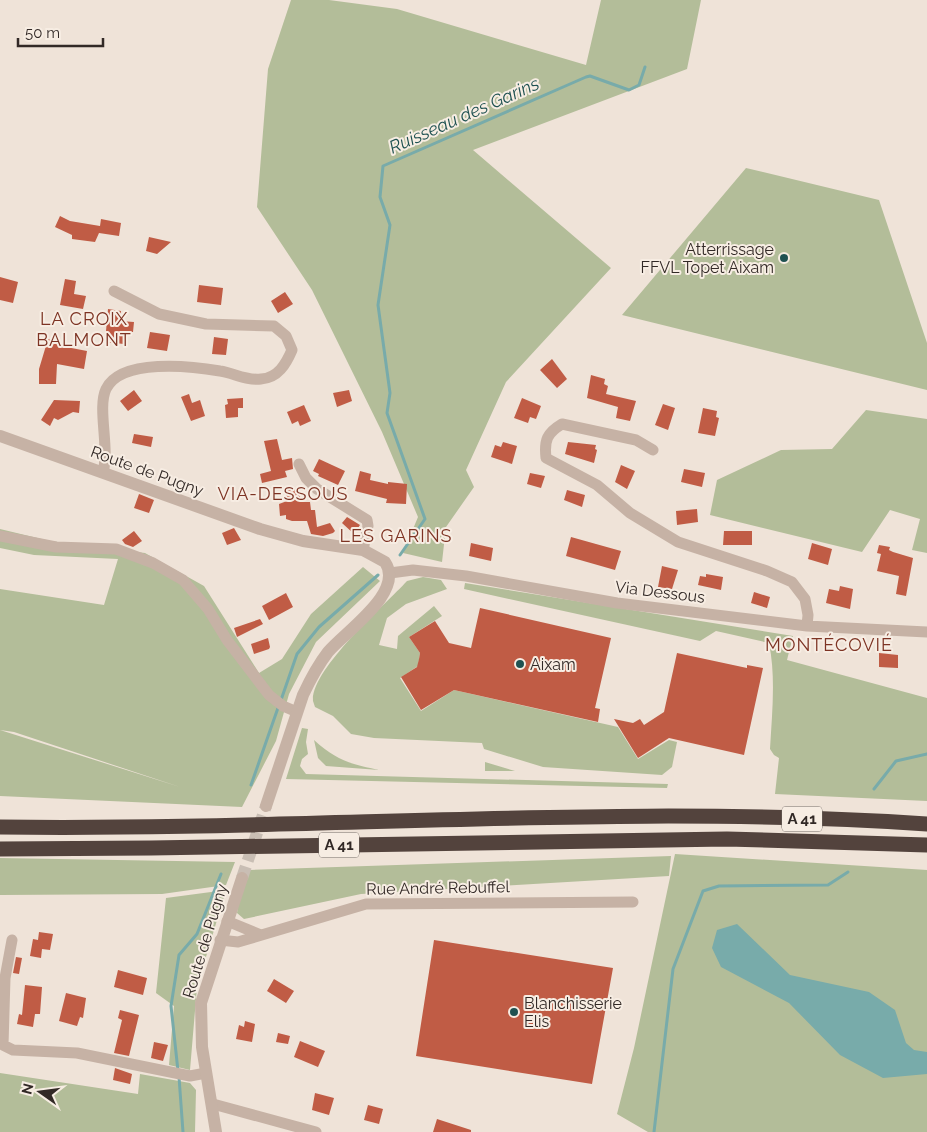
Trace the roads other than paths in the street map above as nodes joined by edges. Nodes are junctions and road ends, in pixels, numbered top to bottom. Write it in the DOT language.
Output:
graph roads {
  1 [pos="114,291"];
  2 [pos="0,436"];
  3 [pos="653,450"];
  4 [pos="299,464"];
  5 [pos="104,472"];
  6 [pos="0,536"];
  7 [pos="363,550"];
  8 [pos="390,572"];
  9 [pos="807,626"];
  10 [pos="927,632"];
  11 [pos="297,712"];
  12 [pos="266,806"];
  13 [pos="927,824"];
  14 [pos="0,827"];
  15 [pos="927,845"];
  16 [pos="0,848"];
  17 [pos="242,878"];
  18 [pos="632,902"];
  19 [pos="227,921"];
  20 [pos="261,935"];
  21 [pos="12,940"];
  22 [pos="220,940"];
  23 [pos="206,1073"];
  24 [pos="213,1104"];
  25 [pos="216,1132"];
  26 [pos="316,1132"];
  1 -- 5 [label="street"];
  2 -- 5 [label="street, Route de Pugny"];
  3 -- 9 [label="street"];
  4 -- 7 [label="street"];
  5 -- 7 [label="street, Route de Pugny"];
  6 -- 11 [label="street"];
  7 -- 8 [label="street, Route de Pugny"];
  8 -- 9 [label="street, Via Dessous"];
  8 -- 11 [label="street"];
  9 -- 10 [label="street, Via Dessous"];
  11 -- 12 [label="street"];
  13 -- 14 [label="highway, A 41"];
  15 -- 16 [label="highway, A 41"];
  17 -- 19 [label="street, Route de Pugny"];
  18 -- 20 [label="street, Rue André Rebuffel"];
  19 -- 20 [label="street"];
  19 -- 22 [label="street, Route de Pugny"];
  20 -- 22 [label="street, Rue André Rebuffel"];
  21 -- 23 [label="street"];
  22 -- 23 [label="street, Route de Pugny"];
  23 -- 24 [label="street, Route de Pugny"];
  24 -- 25 [label="street, Route de Pugny"];
  24 -- 26 [label="street"];
}
